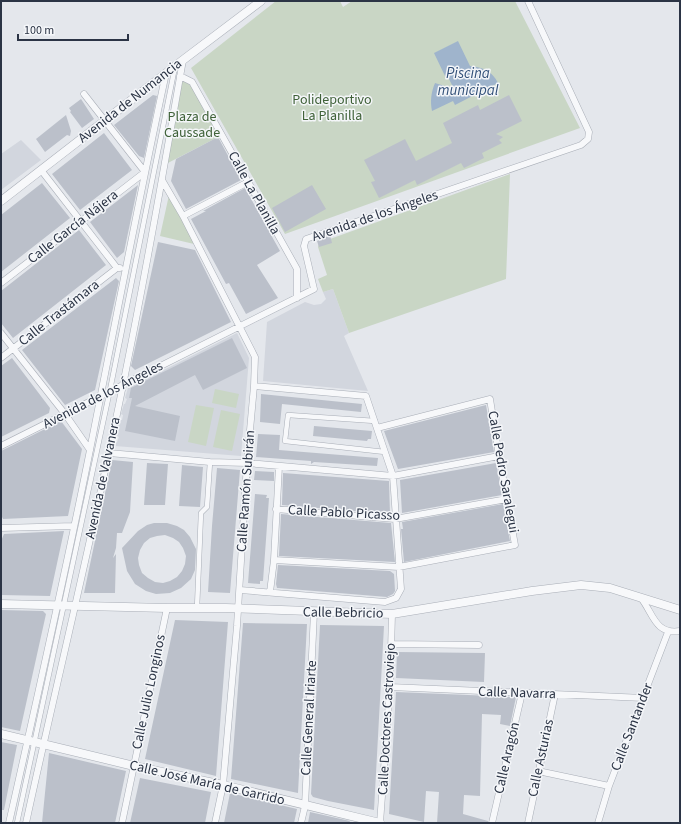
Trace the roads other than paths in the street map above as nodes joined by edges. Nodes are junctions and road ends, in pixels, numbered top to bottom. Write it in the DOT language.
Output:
graph roads {
  1 [pos="261,1"];
  2 [pos="528,1"];
  3 [pos="183,60"];
  4 [pos="175,66"];
  5 [pos="166,73"];
  6 [pos="180,76"];
  7 [pos="84,94"];
  8 [pos="105,121"];
  9 [pos="41,170"];
  10 [pos="145,172"];
  11 [pos="162,180"];
  12 [pos="248,182"];
  13 [pos="1,201"];
  14 [pos="183,216"];
  15 [pos="80,221"];
  16 [pos="117,268"];
  17 [pos="126,269"];
  18 [pos="1,283"];
  19 [pos="297,298"];
  20 [pos="240,326"];
  21 [pos="1,333"];
  22 [pos="13,349"];
  23 [pos="1,358"];
  24 [pos="124,383"];
  25 [pos="254,386"];
  26 [pos="110,390"];
  27 [pos="100,395"];
  28 [pos="65,414"];
  29 [pos="376,425"];
  30 [pos="1,446"];
  31 [pos="90,450"];
  32 [pos="385,452"];
  33 [pos="109,453"];
  34 [pos="498,456"];
  35 [pos="210,462"];
  36 [pos="247,463"];
  37 [pos="279,466"];
  38 [pos="393,476"];
  39 [pos="507,499"];
  40 [pos="276,509"];
  41 [pos="395,519"];
  42 [pos="74,526"];
  43 [pos="1,528"];
  44 [pos="274,560"];
  45 [pos="399,567"];
  46 [pos="240,590"];
  47 [pos="270,592"];
  48 [pos="641,598"];
  49 [pos="1,604"];
  50 [pos="75,605"];
  51 [pos="61,606"];
  52 [pos="167,608"];
  53 [pos="197,608"];
  54 [pos="238,609"];
  55 [pos="680,610"];
  56 [pos="314,612"];
  57 [pos="392,614"];
  58 [pos="680,631"];
  59 [pos="668,632"];
  60 [pos="391,644"];
  61 [pos="479,645"];
  62 [pos="390,687"];
  63 [pos="522,693"];
  64 [pos="555,694"];
  65 [pos="644,698"];
  66 [pos="1,734"];
  67 [pos="31,741"];
  68 [pos="43,744"];
  69 [pos="134,766"];
  70 [pos="538,771"];
  71 [pos="224,785"];
  72 [pos="609,786"];
  73 [pos="305,806"];
  74 [pos="9,823"];
  75 [pos="17,823"];
  76 [pos="26,823"];
  77 [pos="122,823"];
  78 [pos="215,823"];
  79 [pos="301,823"];
  80 [pos="380,823"];
  81 [pos="492,823"];
  82 [pos="528,823"];
  83 [pos="598,823"];
  1 -- 3 [label="street, Avenida de Numancia"];
  2 -- 19 [label="street, Avenida de los Ángeles"];
  3 -- 4 [label="street, Avenida de Numancia"];
  3 -- 6 [label="street, Avenida de Valvanera"];
  4 -- 5 [label="street, Avenida de Numancia"];
  4 -- 26 [label="street, Avenida de Valvanera"];
  5 -- 8 [label="street, Avenida de Numancia"];
  5 -- 10 [label="street, Avenida de Valvanera"];
  6 -- 11 [label="street, Avenida de Valvanera"];
  6 -- 12 [label="street, Calle La Planilla"];
  7 -- 8 [label="street"];
  8 -- 9 [label="street, Avenida de Numancia"];
  8 -- 10 [label="street"];
  9 -- 13 [label="street, Avenida de Numancia"];
  9 -- 15 [label="street"];
  10 -- 15 [label="street, Calle García Nájera"];
  10 -- 17 [label="street, Avenida de Valvanera"];
  11 -- 14 [label="street, Calle Ramón Subirán"];
  11 -- 24 [label="street, Avenida de Valvanera"];
  12 -- 14 [label="street"];
  12 -- 19 [label="street, Calle La Planilla"];
  14 -- 20 [label="street, Calle Ramón Subirán"];
  15 -- 16 [label="street"];
  15 -- 18 [label="street, Calle García Nájera"];
  16 -- 17 [label="street"];
  16 -- 22 [label="street, Calle Trastámara"];
  17 -- 27 [label="street, Avenida de Valvanera"];
  19 -- 20 [label="street, Avenida de los Ángeles"];
  20 -- 24 [label="street, Avenida de los Ángeles"];
  20 -- 25 [label="street, Calle Ramón Subirán"];
  21 -- 22 [label="street"];
  22 -- 23 [label="street, Calle Trastámara"];
  22 -- 28 [label="street"];
  24 -- 26 [label="street, Avenida de los Ángeles"];
  24 -- 33 [label="street, Avenida de Valvanera"];
  25 -- 29 [label="street"];
  25 -- 36 [label="street, Calle Ramón Subirán"];
  26 -- 27 [label="street, Avenida de los Ángeles"];
  26 -- 51 [label="street, Avenida de Valvanera"];
  27 -- 28 [label="street, Avenida de los Ángeles"];
  27 -- 31 [label="street, Avenida de Valvanera"];
  28 -- 30 [label="street, Avenida de los Ángeles"];
  28 -- 31 [label="street"];
  29 -- 32 [label="street"];
  29 -- 32 [label="street"];
  29 -- 34 [label="street, Calle Pedro Saralegui"];
  31 -- 42 [label="street, Avenida de Valvanera"];
  32 -- 38 [label="street"];
  33 -- 35 [label="street"];
  33 -- 50 [label="street, Avenida de Valvanera"];
  34 -- 38 [label="street"];
  34 -- 39 [label="street, Calle Pedro Saralegui"];
  35 -- 36 [label="street"];
  35 -- 53 [label="street"];
  36 -- 37 [label="street"];
  36 -- 46 [label="street, Calle Ramón Subirán"];
  37 -- 38 [label="street"];
  37 -- 40 [label="street"];
  38 -- 41 [label="street"];
  39 -- 41 [label="street, Calle Pablo Picasso"];
  39 -- 45 [label="street, Calle Pedro Saralegui"];
  40 -- 41 [label="street, Calle Pablo Picasso"];
  40 -- 44 [label="street"];
  41 -- 45 [label="street"];
  42 -- 43 [label="street"];
  42 -- 51 [label="street, Avenida de Valvanera"];
  44 -- 45 [label="street"];
  44 -- 47 [label="street"];
  45 -- 47 [label="street"];
  46 -- 47 [label="street"];
  46 -- 54 [label="street, Calle Ramón Subirán"];
  48 -- 55 [label="street, Calle Bebricio"];
  48 -- 57 [label="street, Calle Bebricio"];
  48 -- 59 [label="street"];
  49 -- 51 [label="street, Calle Bebricio"];
  50 -- 51 [label="street, Calle Bebricio"];
  50 -- 52 [label="street, Calle Bebricio"];
  50 -- 68 [label="street, Avenida de Valvanera"];
  51 -- 67 [label="street, Avenida de Valvanera"];
  52 -- 53 [label="street, Calle Bebricio"];
  52 -- 69 [label="street, Calle Julio Longinos"];
  53 -- 54 [label="street, Calle Bebricio"];
  54 -- 56 [label="street, Calle Bebricio"];
  54 -- 71 [label="street, Calle Ramón Subirán"];
  56 -- 57 [label="street, Calle Bebricio"];
  56 -- 73 [label="street, Calle General Iriarte"];
  57 -- 60 [label="street, Calle Doctores Castroviejo"];
  58 -- 59 [label="street"];
  59 -- 65 [label="street, Calle Santander"];
  60 -- 61 [label="street"];
  60 -- 62 [label="street, Calle Doctores Castroviejo"];
  62 -- 63 [label="street, Calle Navarra"];
  62 -- 80 [label="street, Calle Doctores Castroviejo"];
  63 -- 64 [label="street, Calle Navarra"];
  63 -- 81 [label="street, Calle Aragón"];
  64 -- 65 [label="street, Calle Navarra"];
  64 -- 70 [label="street, Calle Asturias"];
  65 -- 72 [label="street, Calle Santander"];
  66 -- 67 [label="street, Calle José María de Garrido"];
  67 -- 68 [label="street, Calle José María de Garrido"];
  67 -- 74 [label="street, Avenida de Valvanera"];
  67 -- 75 [label="street, Avenida de Valvanera"];
  68 -- 69 [label="street, Calle José María de Garrido"];
  68 -- 76 [label="street, Avenida de Valvanera"];
  69 -- 71 [label="street, Calle José María de Garrido"];
  69 -- 77 [label="street, Calle Julio Longinos"];
  70 -- 72 [label="street"];
  70 -- 82 [label="street, Calle Asturias"];
  71 -- 73 [label="street, Calle José María de Garrido"];
  71 -- 78 [label="street, Calle Ramón Subirán"];
  72 -- 83 [label="street, Calle Santander"];
  73 -- 79 [label="street, Calle General Iriarte"];
  73 -- 80 [label="street, Calle José María de Garrido"];
}
